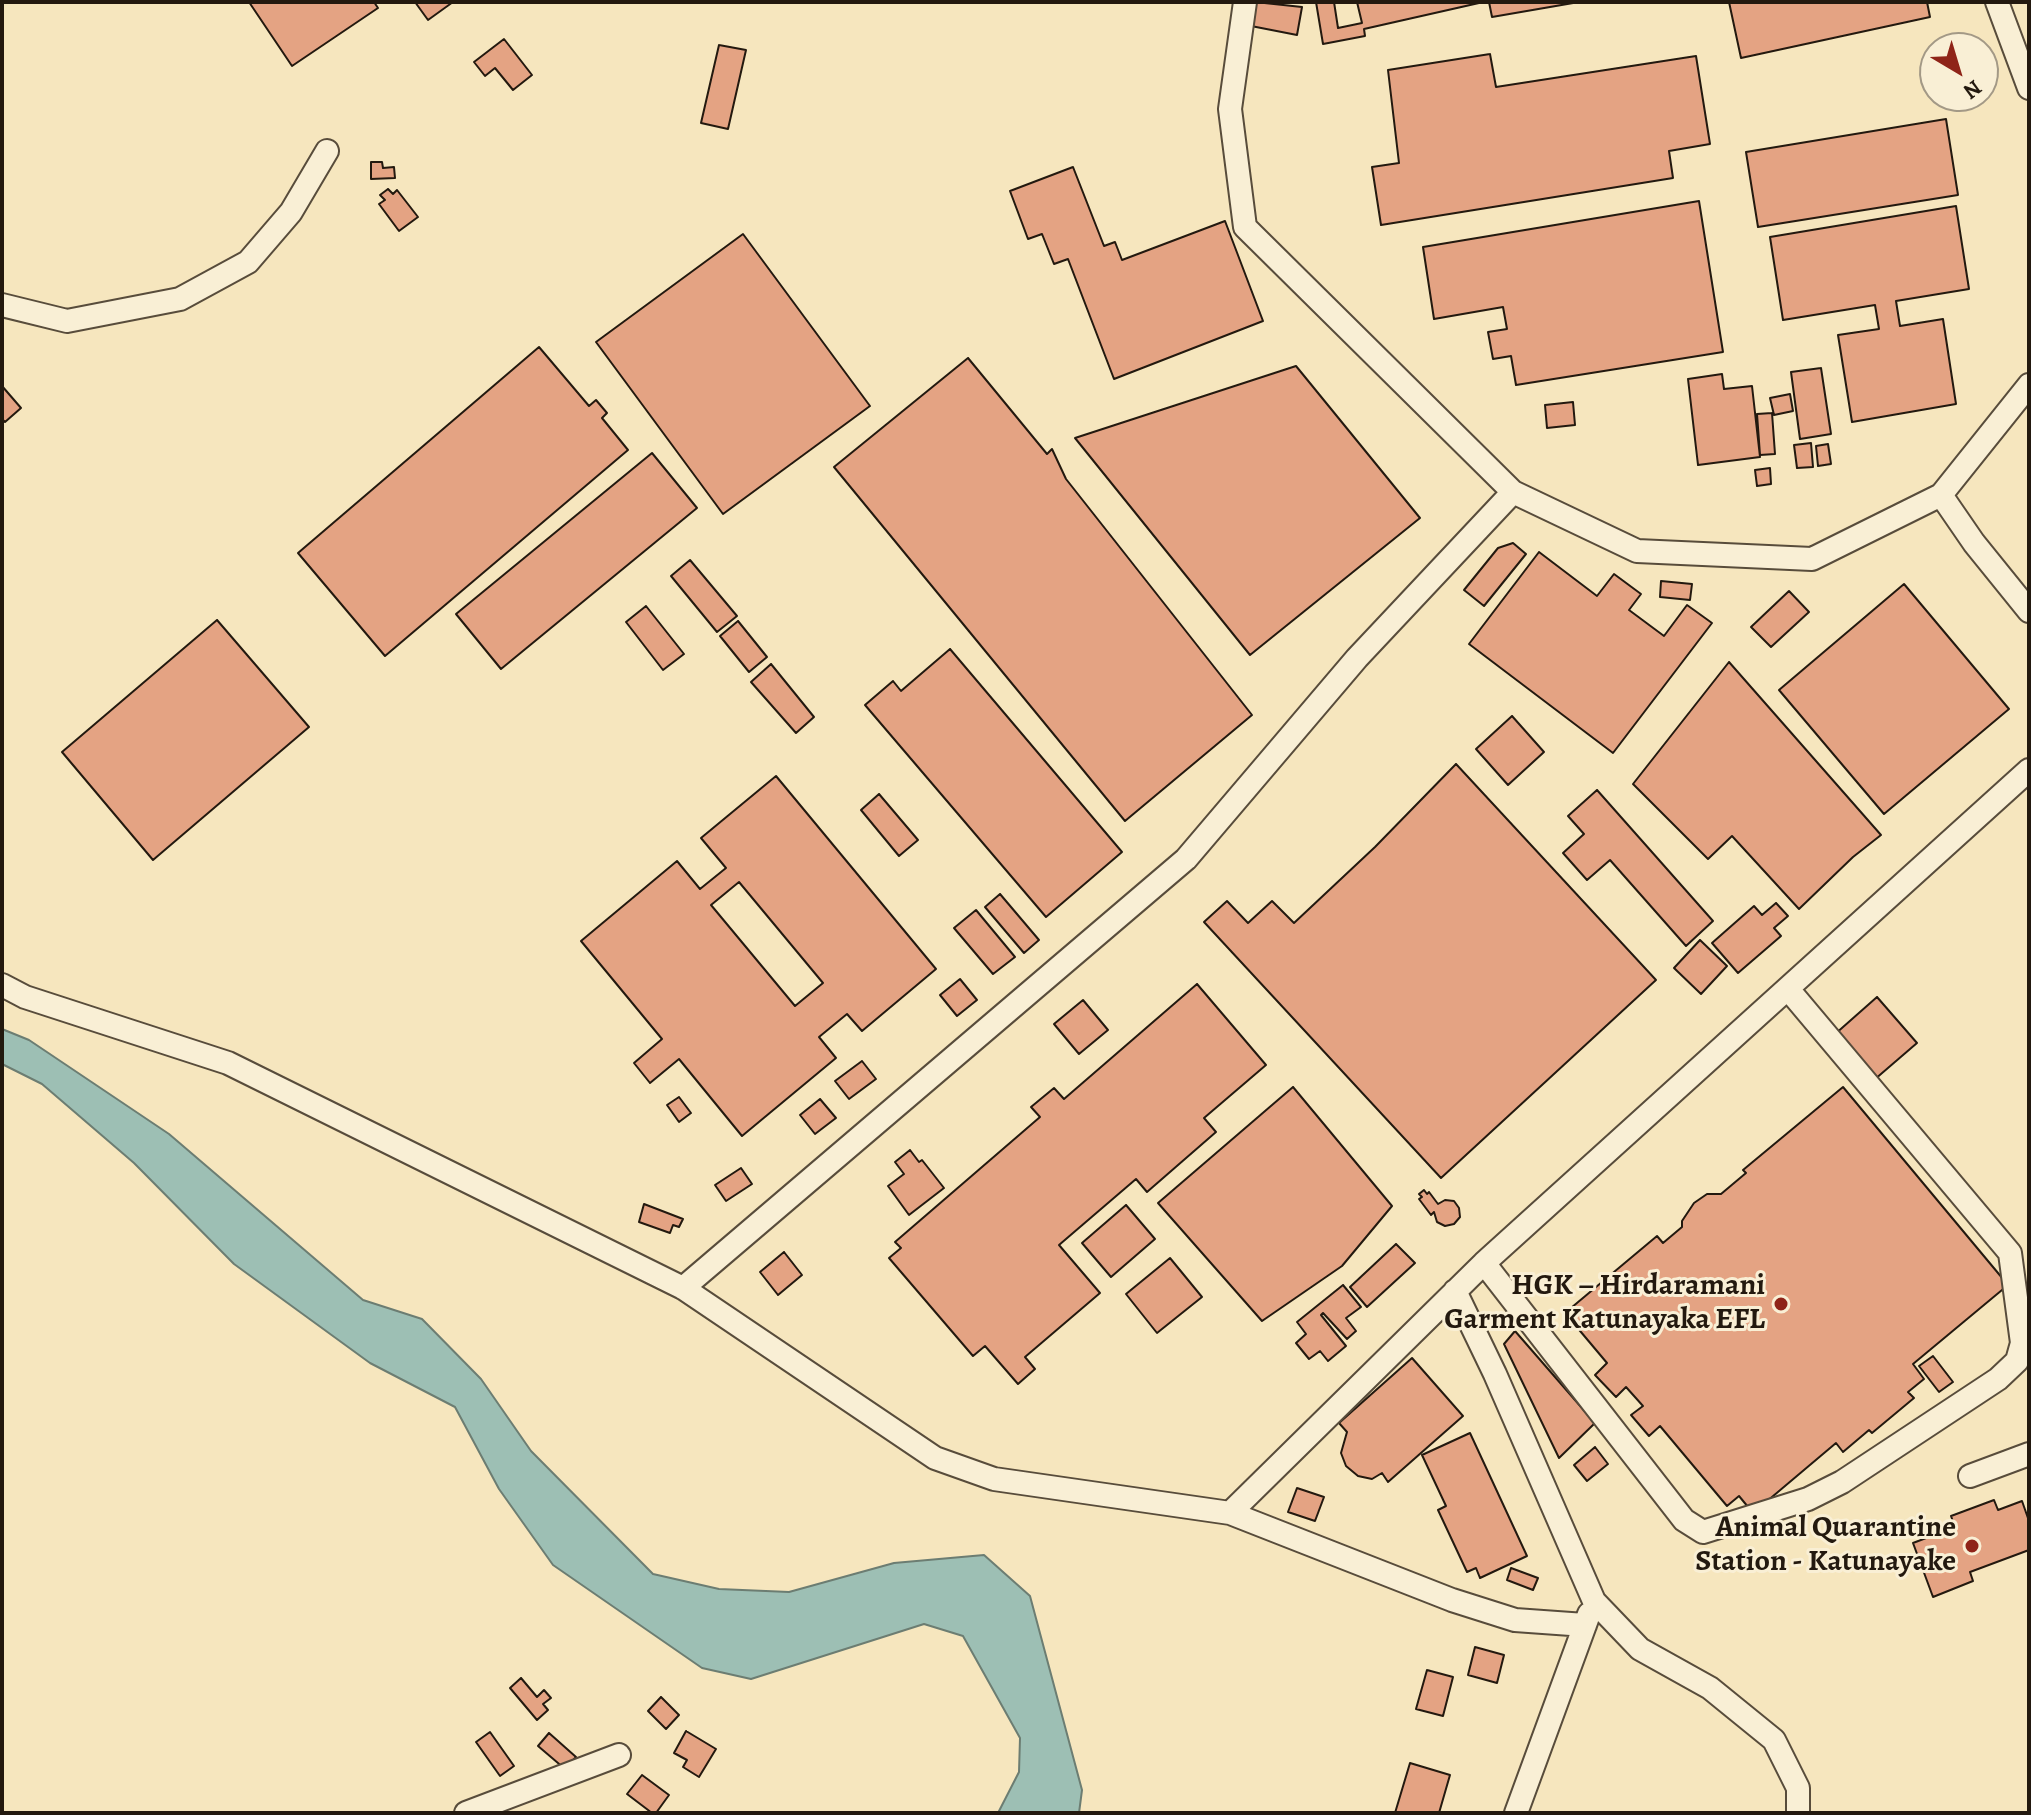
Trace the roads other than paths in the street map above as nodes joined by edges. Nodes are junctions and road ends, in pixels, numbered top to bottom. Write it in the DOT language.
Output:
graph roads {
  1 [pos="1245,2"];
  2 [pos="1997,2"];
  3 [pos="2029,88"];
  4 [pos="327,151"];
  5 [pos="2,305"];
  6 [pos="2029,385"];
  7 [pos="1513,492"];
  8 [pos="1941,495"];
  9 [pos="2029,611"];
  10 [pos="2029,770"];
  11 [pos="2,985"];
  12 [pos="1788,989"];
  13 [pos="1484,1263"];
  14 [pos="683,1288"];
  15 [pos="1455,1291"];
  16 [pos="2029,1454"];
  17 [pos="1970,1476"];
  18 [pos="1230,1513"];
  19 [pos="1594,1601"];
  20 [pos="1585,1625"];
  21 [pos="619,1755"];
  22 [pos="466,1813"];
  23 [pos="1516,1813"];
  24 [pos="1798,1813"];
  1 -- 7 [label="street"];
  2 -- 3 [label="street"];
  4 -- 5 [label="street"];
  6 -- 8 [label="street"];
  7 -- 8 [label="street"];
  7 -- 14 [label="street"];
  8 -- 9 [label="street"];
  10 -- 12 [label="street"];
  11 -- 14 [label="street"];
  12 -- 13 [label="street"];
  12 -- 13 [label="street"];
  13 -- 15 [label="street"];
  14 -- 18 [label="street"];
  15 -- 18 [label="street"];
  15 -- 19 [label="street"];
  16 -- 17 [label="street"];
  18 -- 20 [label="street"];
  19 -- 20 [label="street"];
  19 -- 24 [label="street"];
  20 -- 23 [label="street"];
  21 -- 22 [label="street"];
}
